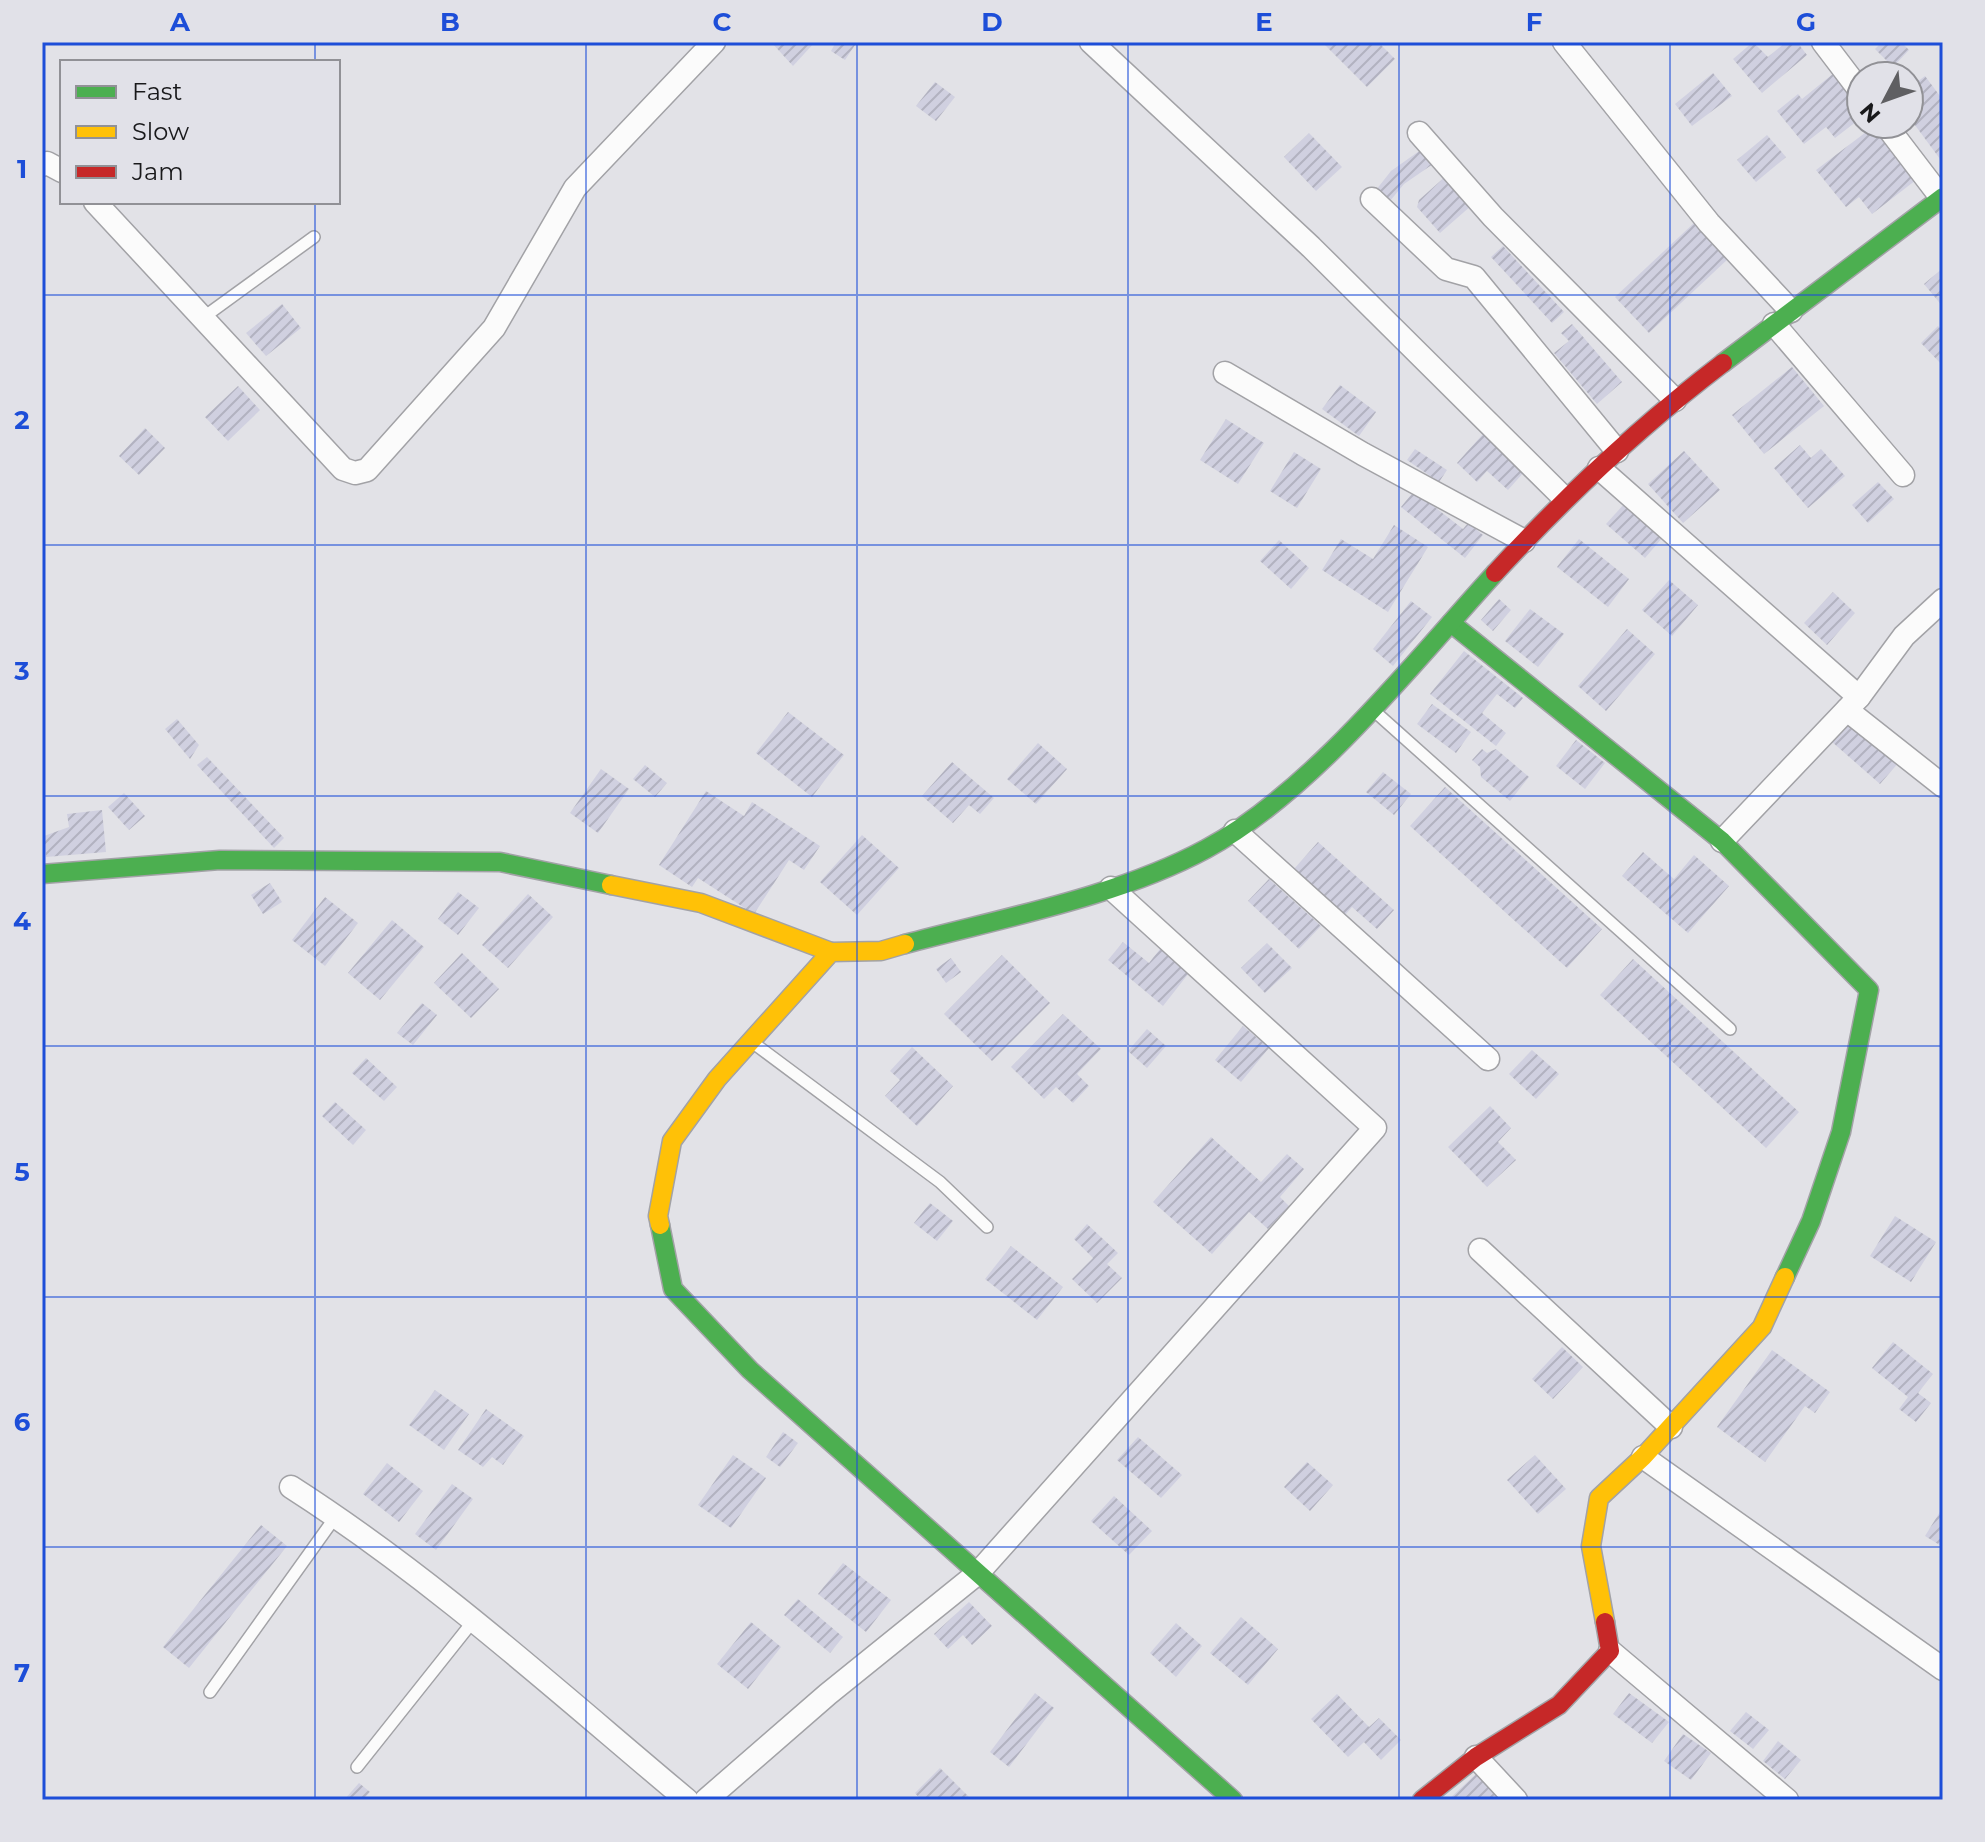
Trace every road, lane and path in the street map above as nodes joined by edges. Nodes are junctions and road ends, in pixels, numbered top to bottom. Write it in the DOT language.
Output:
graph roads {
  1 [pos="714,42"];
  2 [pos="1091,42"];
  3 [pos="1564,42"];
  4 [pos="1823,42"];
  5 [pos="1845,71"];
  6 [pos="1419,133"];
  7 [pos="1897,140"];
  8 [pos="42,165"];
  9 [pos="60,170"];
  10 [pos="1942,198"];
  11 [pos="1372,199"];
  12 [pos="97,204"];
  13 [pos="314,237"];
  14 [pos="204,317"];
  15 [pos="1782,317"];
  16 [pos="1225,373"];
  17 [pos="1675,400"];
  18 [pos="1617,451"];
  19 [pos="1599,468"];
  20 [pos="1903,475"];
  21 [pos="1564,498"];
  22 [pos="1524,541"];
  23 [pos="1943,600"];
  24 [pos="1451,623"];
  25 [pos="1853,704"];
  26 [pos="1372,708"];
  27 [pos="1943,786"];
  28 [pos="1235,831"];
  29 [pos="1722,841"];
  30 [pos="42,874"];
  31 [pos="1111,888"];
  32 [pos="831,952"];
  33 [pos="1730,1029"];
  34 [pos="750,1041"];
  35 [pos="1488,1059"];
  36 [pos="987,1227"];
  37 [pos="1480,1250"];
  38 [pos="1671,1427"];
  39 [pos="1643,1457"];
  40 [pos="291,1487"];
  41 [pos="336,1516"];
  42 [pos="978,1573"];
  43 [pos="474,1620"];
  44 [pos="1610,1651"];
  45 [pos="1943,1669"];
  46 [pos="210,1692"];
  47 [pos="1476,1757"];
  48 [pos="357,1767"];
  49 [pos="687,1800"];
  50 [pos="706,1800"];
  51 [pos="1233,1800"];
  52 [pos="1422,1800"];
  53 [pos="1516,1800"];
  54 [pos="1787,1800"];
  1 -- 14 [label="street"];
  2 -- 21 [label="street"];
  3 -- 15 [label="street"];
  4 -- 5 [label="street"];
  6 -- 17 [label="street"];
  7 -- 10 [label="street"];
  8 -- 9 [label="street"];
  10 -- 15 [label="street"];
  11 -- 18 [label="street"];
  12 -- 14 [label="street"];
  13 -- 14 [label="lane"];
  15 -- 17 [label="street"];
  15 -- 20 [label="street"];
  16 -- 22 [label="street"];
  17 -- 18 [label="street"];
  18 -- 19 [label="street"];
  19 -- 21 [label="street"];
  19 -- 25 [label="street"];
  21 -- 22 [label="street"];
  22 -- 24 [label="street"];
  23 -- 25 [label="street"];
  24 -- 26 [label="street"];
  24 -- 29 [label="street"];
  25 -- 27 [label="street"];
  25 -- 29 [label="street"];
  26 -- 28 [label="street"];
  26 -- 33 [label="lane"];
  28 -- 31 [label="street"];
  28 -- 35 [label="street"];
  29 -- 38 [label="street"];
  30 -- 32 [label="street"];
  31 -- 32 [label="street"];
  31 -- 42 [label="street"];
  32 -- 34 [label="street"];
  34 -- 36 [label="lane"];
  34 -- 42 [label="street"];
  37 -- 38 [label="street"];
  38 -- 39 [label="street"];
  39 -- 44 [label="street"];
  39 -- 45 [label="street"];
  40 -- 41 [label="street"];
  41 -- 43 [label="street"];
  41 -- 46 [label="lane"];
  42 -- 50 [label="street"];
  42 -- 51 [label="street"];
  43 -- 48 [label="lane"];
  43 -- 49 [label="street"];
  44 -- 47 [label="street"];
  44 -- 54 [label="street"];
  47 -- 52 [label="street"];
  47 -- 53 [label="street"];
}
